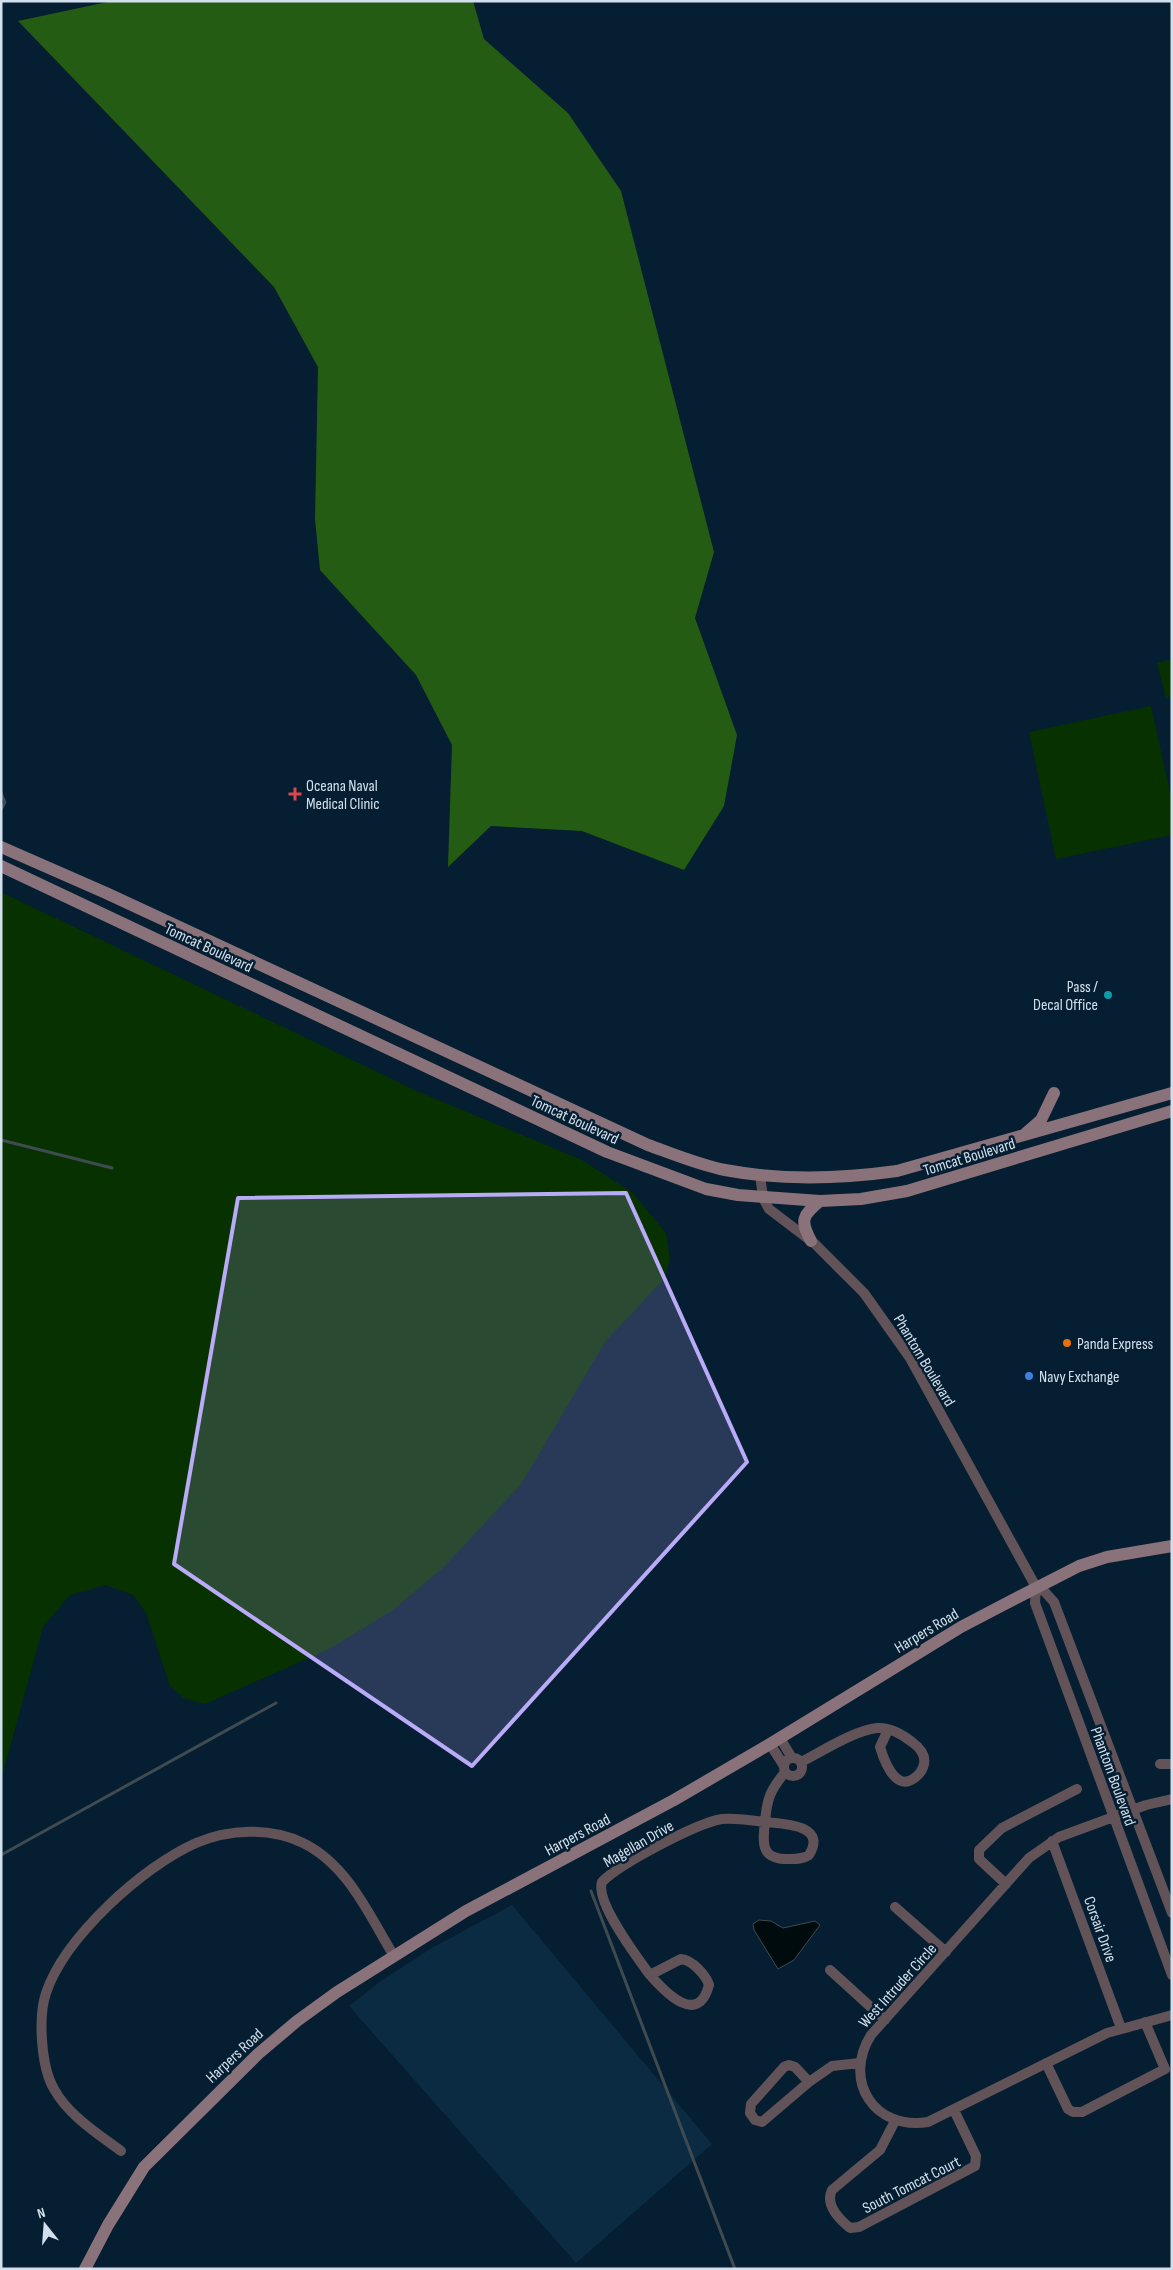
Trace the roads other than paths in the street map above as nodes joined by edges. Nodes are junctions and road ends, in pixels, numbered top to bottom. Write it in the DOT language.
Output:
graph roads {
  1 [pos="1,847"];
  2 [pos="1,866"];
  3 [pos="1054,1093"];
  4 [pos="1172,1093"];
  5 [pos="1172,1111"];
  6 [pos="1022,1136"];
  7 [pos="760,1174"];
  8 [pos="762,1198"];
  9 [pos="820,1201"];
  10 [pos="811,1241"];
  11 [pos="1172,1546"];
  12 [pos="1036,1587"];
  13 [pos="888,1730"];
  14 [pos="775,1741"];
  15 [pos="796,1760"];
  16 [pos="1160,1764"];
  17 [pos="1172,1764"];
  18 [pos="784,1769"];
  19 [pos="1077,1789"];
  20 [pos="1172,1799"];
  21 [pos="1134,1810"];
  22 [pos="1113,1817"];
  23 [pos="765,1822"];
  24 [pos="1052,1841"];
  25 [pos="1006,1884"];
  26 [pos="895,1907"];
  27 [pos="1172,1913"];
  28 [pos="946,1952"];
  29 [pos="394,1956"];
  30 [pos="830,1970"];
  31 [pos="650,1975"];
  32 [pos="1172,1975"];
  33 [pos="1172,2015"];
  34 [pos="885,2020"];
  35 [pos="1145,2022"];
  36 [pos="1121,2028"];
  37 [pos="860,2063"];
  38 [pos="1046,2063"];
  39 [pos="809,2082"];
  40 [pos="954,2110"];
  41 [pos="895,2121"];
  42 [pos="121,2151"];
  43 [pos="86,2269"];
  1 -- 7 [label="main road, Tomcat Boulevard"];
  2 -- 8 [label="main road, Tomcat Boulevard"];
  3 -- 6 [label="main road"];
  4 -- 6 [label="main road, Tomcat Boulevard"];
  5 -- 9 [label="main road, Tomcat Boulevard"];
  6 -- 7 [label="main road, Tomcat Boulevard"];
  7 -- 8 [label="street"];
  8 -- 9 [label="main road, Tomcat Boulevard"];
  8 -- 10 [label="street, Phantom Boulevard"];
  9 -- 10 [label="main road"];
  10 -- 12 [label="street, Phantom Boulevard"];
  11 -- 12 [label="main road, Harpers Road"];
  12 -- 14 [label="main road, Harpers Road"];
  12 -- 21 [label="street, Phantom Boulevard"];
  12 -- 22 [label="street, Phantom Boulevard"];
  13 -- 13 [label="street"];
  13 -- 15 [label="street"];
  14 -- 15 [label="street"];
  14 -- 18 [label="street"];
  14 -- 29 [label="main road, Harpers Road"];
  15 -- 18 [label="street"];
  15 -- 18 [label="street"];
  16 -- 17 [label="street"];
  18 -- 23 [label="street"];
  19 -- 25 [label="street"];
  20 -- 21 [label="street, West Intruder Circle"];
  21 -- 22 [label="street, West Intruder Circle"];
  21 -- 27 [label="street, Phantom Boulevard"];
  22 -- 24 [label="street, West Intruder Circle"];
  22 -- 32 [label="street, Phantom Boulevard"];
  23 -- 23 [label="street"];
  23 -- 31 [label="street, Magellan Drive"];
  24 -- 25 [label="street, West Intruder Circle"];
  24 -- 36 [label="street, Corsair Drive"];
  25 -- 28 [label="street, West Intruder Circle"];
  26 -- 28 [label="street"];
  28 -- 34 [label="street, West Intruder Circle"];
  29 -- 42 [label="street"];
  29 -- 43 [label="main road, Harpers Road"];
  30 -- 34 [label="street"];
  31 -- 31 [label="street, Magellan Drive"];
  33 -- 35 [label="street"];
  34 -- 37 [label="street, West Intruder Circle"];
  35 -- 36 [label="street"];
  35 -- 38 [label="street"];
  36 -- 38 [label="street"];
  37 -- 39 [label="street"];
  37 -- 41 [label="street, West Intruder Circle"];
  38 -- 40 [label="street"];
  39 -- 39 [label="street"];
  40 -- 41 [label="street"];
  40 -- 41 [label="street, South Tomcat Court"];
}
